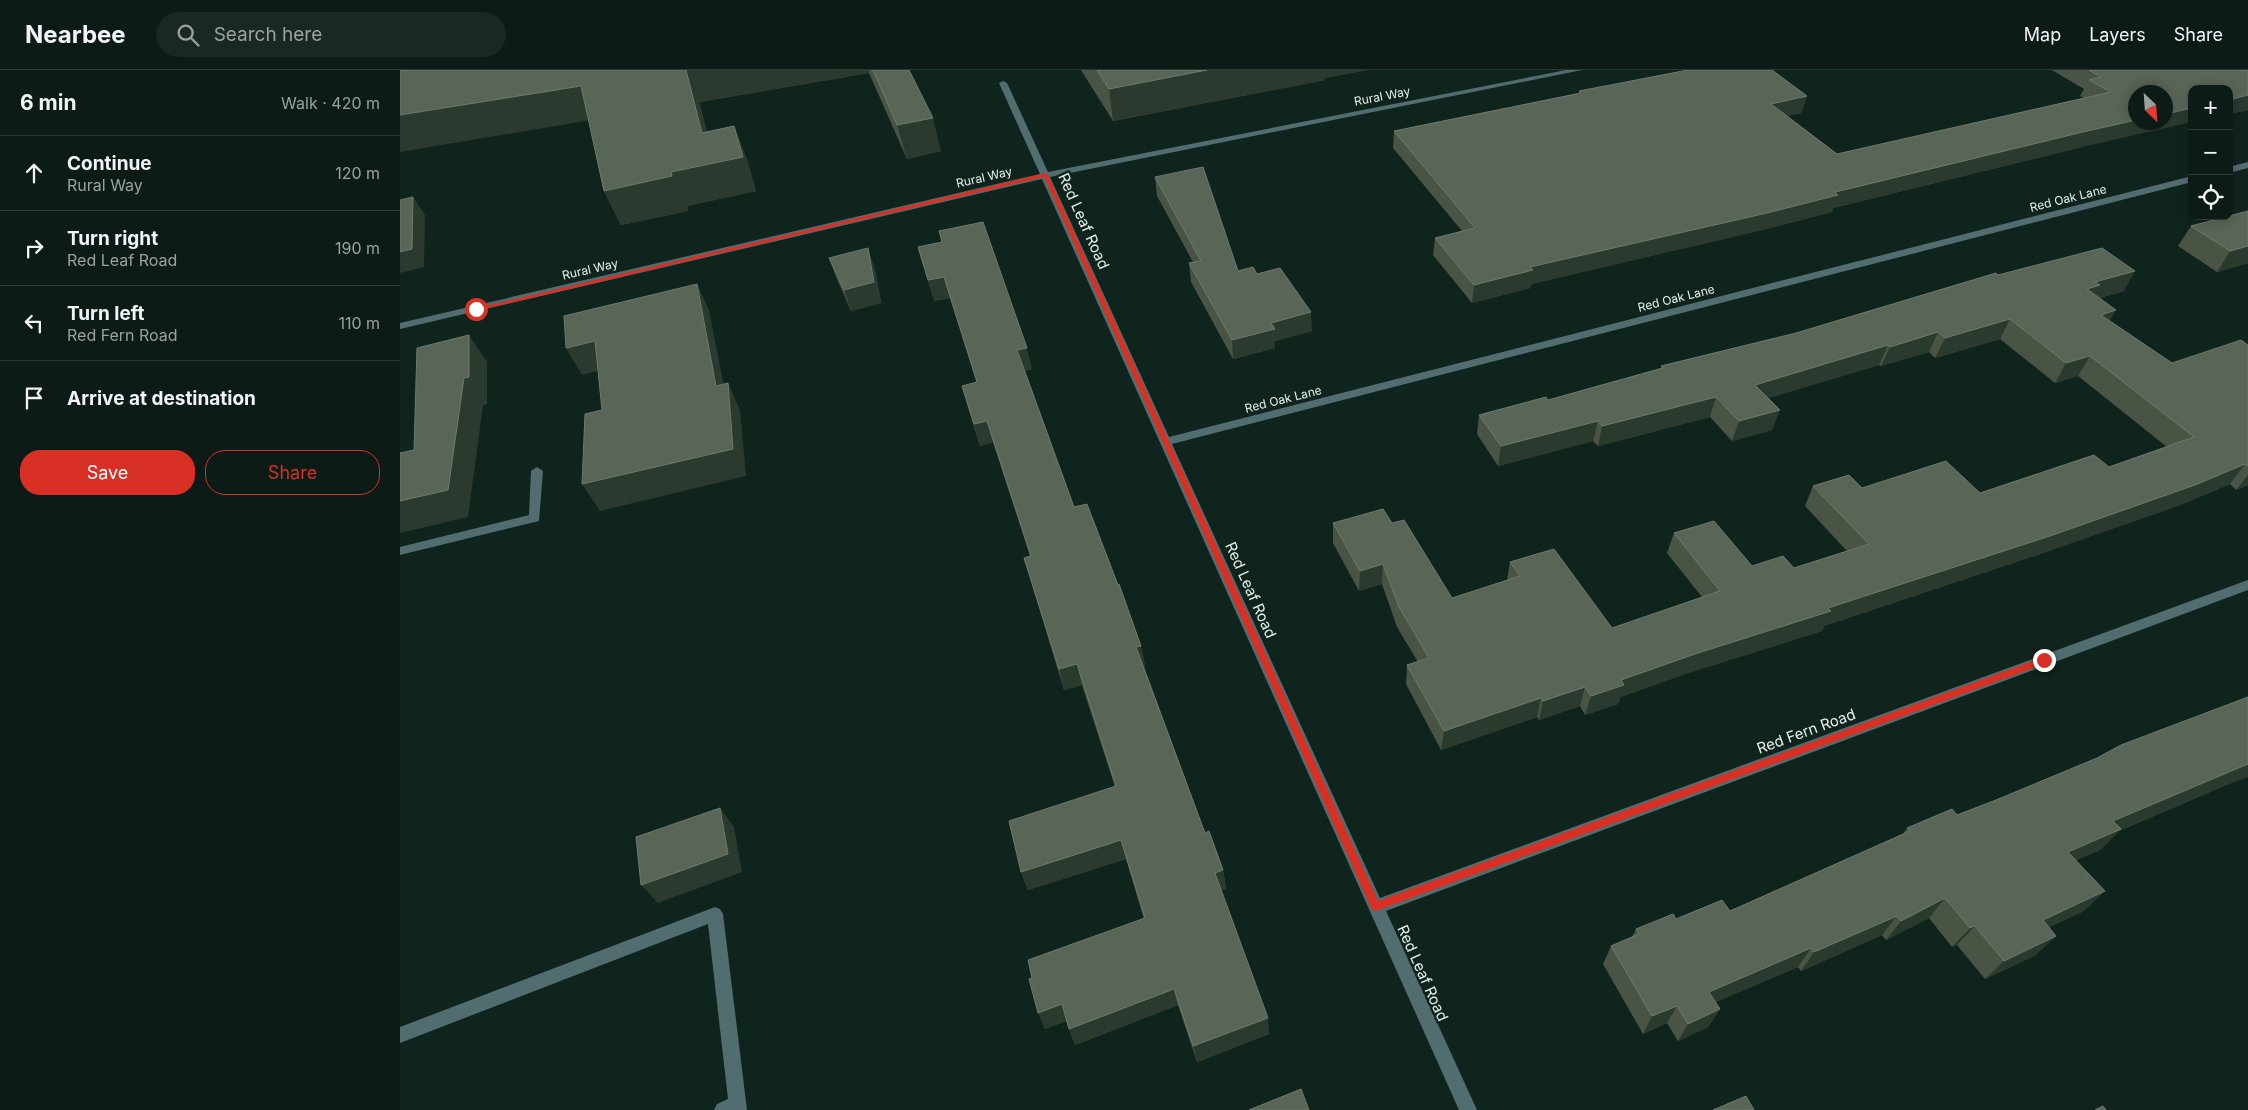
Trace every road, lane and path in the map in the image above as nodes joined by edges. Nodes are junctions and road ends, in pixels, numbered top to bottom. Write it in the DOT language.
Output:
graph roads {
  1 [pos="1578,70"];
  2 [pos="1003,83"];
  3 [pos="2248,165"];
  4 [pos="2233,169"];
  5 [pos="1046,175"];
  6 [pos="2188,180"];
  7 [pos="400,326"];
  8 [pos="1166,442"];
  9 [pos="537,471"];
  10 [pos="400,551"];
  11 [pos="2248,585"];
  12 [pos="1376,907"];
  13 [pos="400,1035"];
  14 [pos="732,1108"];
  15 [pos="1468,1110"];
  1 -- 5 [label="street, Rural Way"];
  2 -- 5 [label="street, Red Leaf Road"];
  3 -- 4 [label="street"];
  5 -- 7 [label="street, Rural Way"];
  5 -- 8 [label="street, Red Leaf Road"];
  6 -- 8 [label="street, Red Oak Lane"];
  8 -- 12 [label="street, Red Leaf Road"];
  9 -- 10 [label="street"];
  11 -- 12 [label="street, Red Fern Road"];
  12 -- 15 [label="street, Red Leaf Road"];
  13 -- 14 [label="street"];
}
